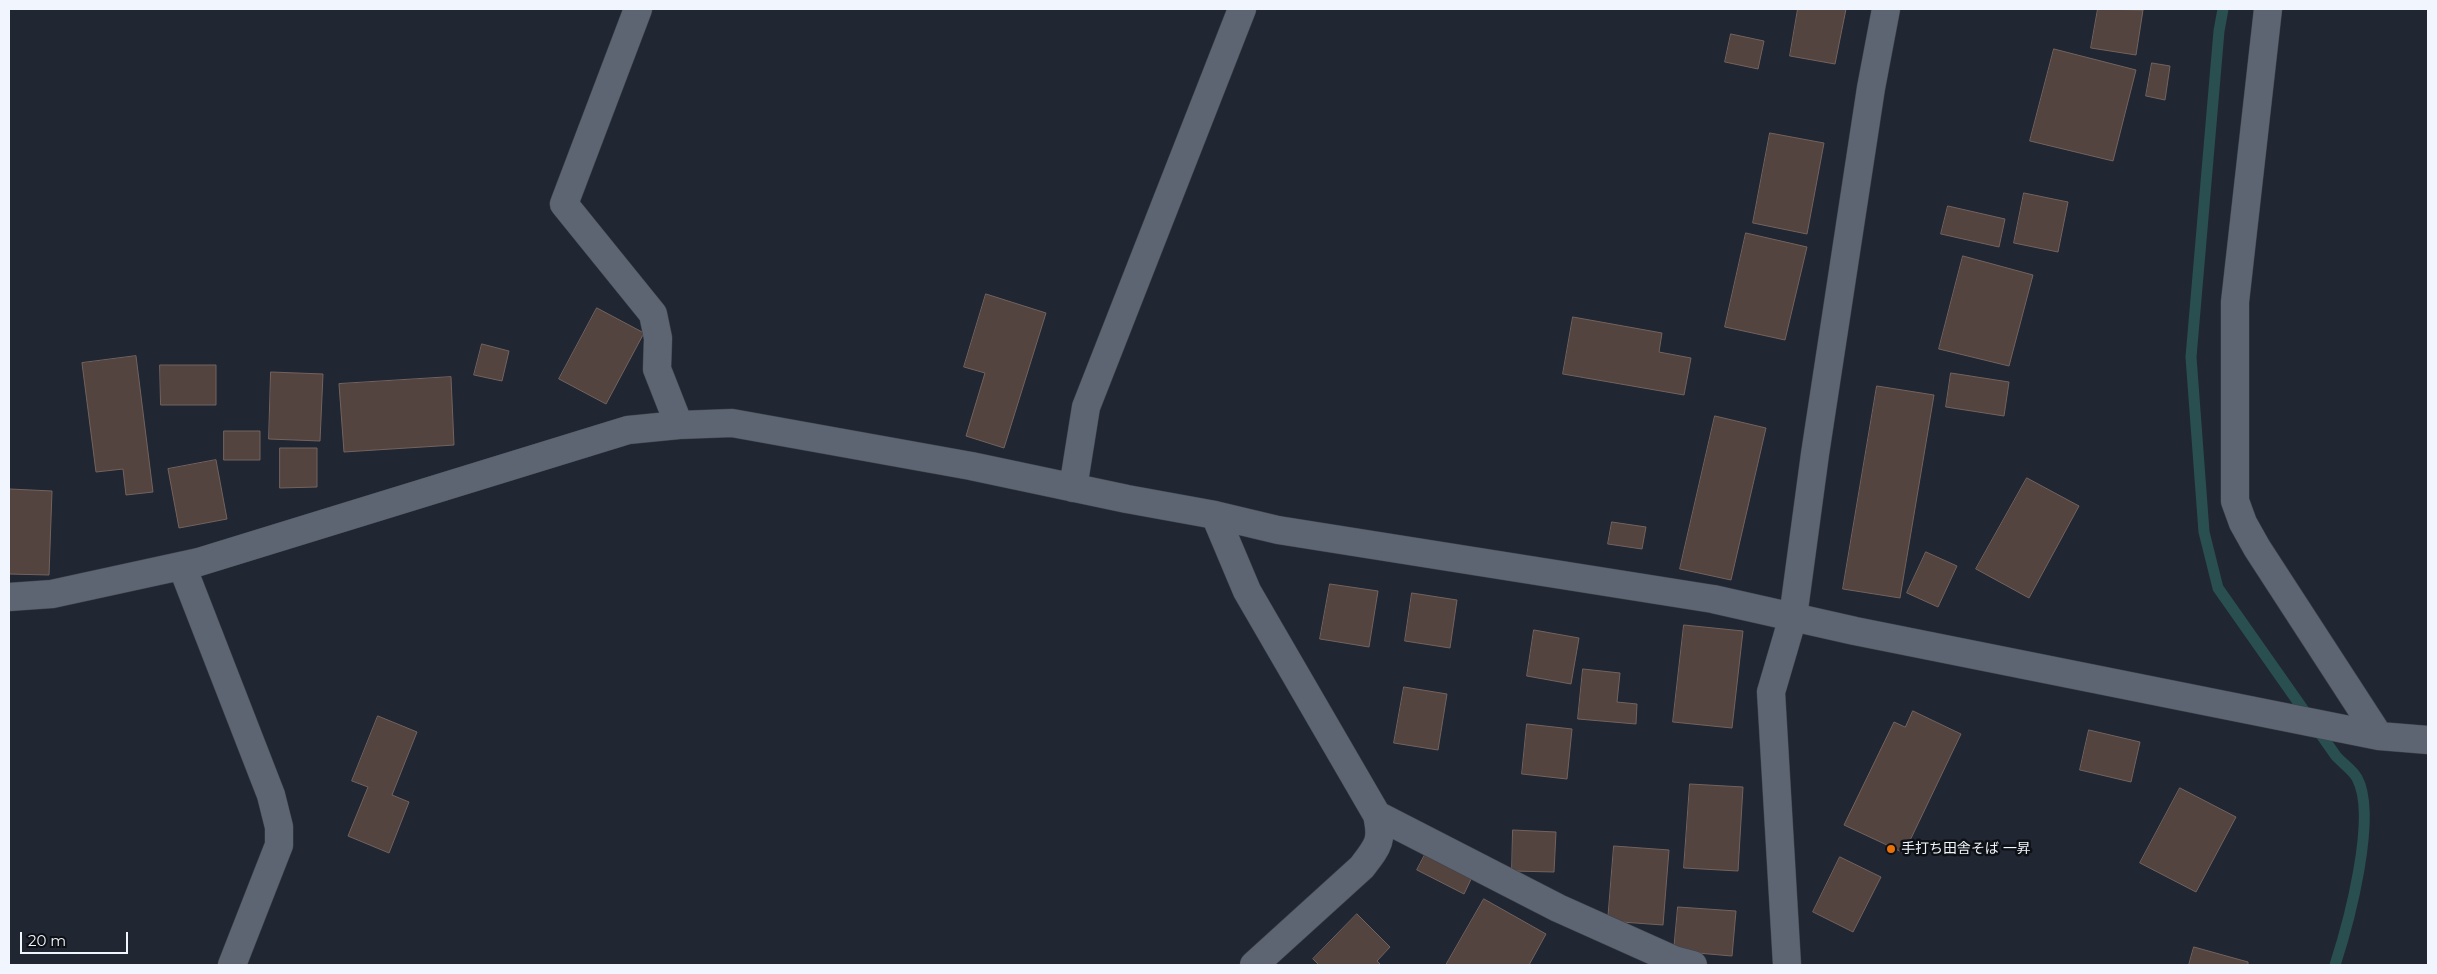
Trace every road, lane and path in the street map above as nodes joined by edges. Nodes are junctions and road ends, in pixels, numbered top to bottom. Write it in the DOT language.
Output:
graph roads {
  1 [pos="638,9"];
  2 [pos="1242,9"];
  3 [pos="1886,9"];
  4 [pos="2268,9"];
  5 [pos="679,425"];
  6 [pos="1073,488"];
  7 [pos="1216,515"];
  8 [pos="182,566"];
  9 [pos="9,597"];
  10 [pos="1793,617"];
  11 [pos="2379,736"];
  12 [pos="2428,740"];
  13 [pos="1377,815"];
  14 [pos="232,965"];
  15 [pos="1254,965"];
  16 [pos="1693,965"];
  17 [pos="1787,965"];
  1 -- 5 [label="street"];
  2 -- 6 [label="street"];
  3 -- 10 [label="street"];
  4 -- 11 [label="street"];
  5 -- 6 [label="street"];
  5 -- 8 [label="street"];
  6 -- 7 [label="street"];
  7 -- 10 [label="street"];
  7 -- 13 [label="street"];
  8 -- 9 [label="street"];
  8 -- 14 [label="street"];
  10 -- 11 [label="street"];
  10 -- 17 [label="street"];
  11 -- 12 [label="street"];
  13 -- 15 [label="street"];
  13 -- 16 [label="street"];
}
